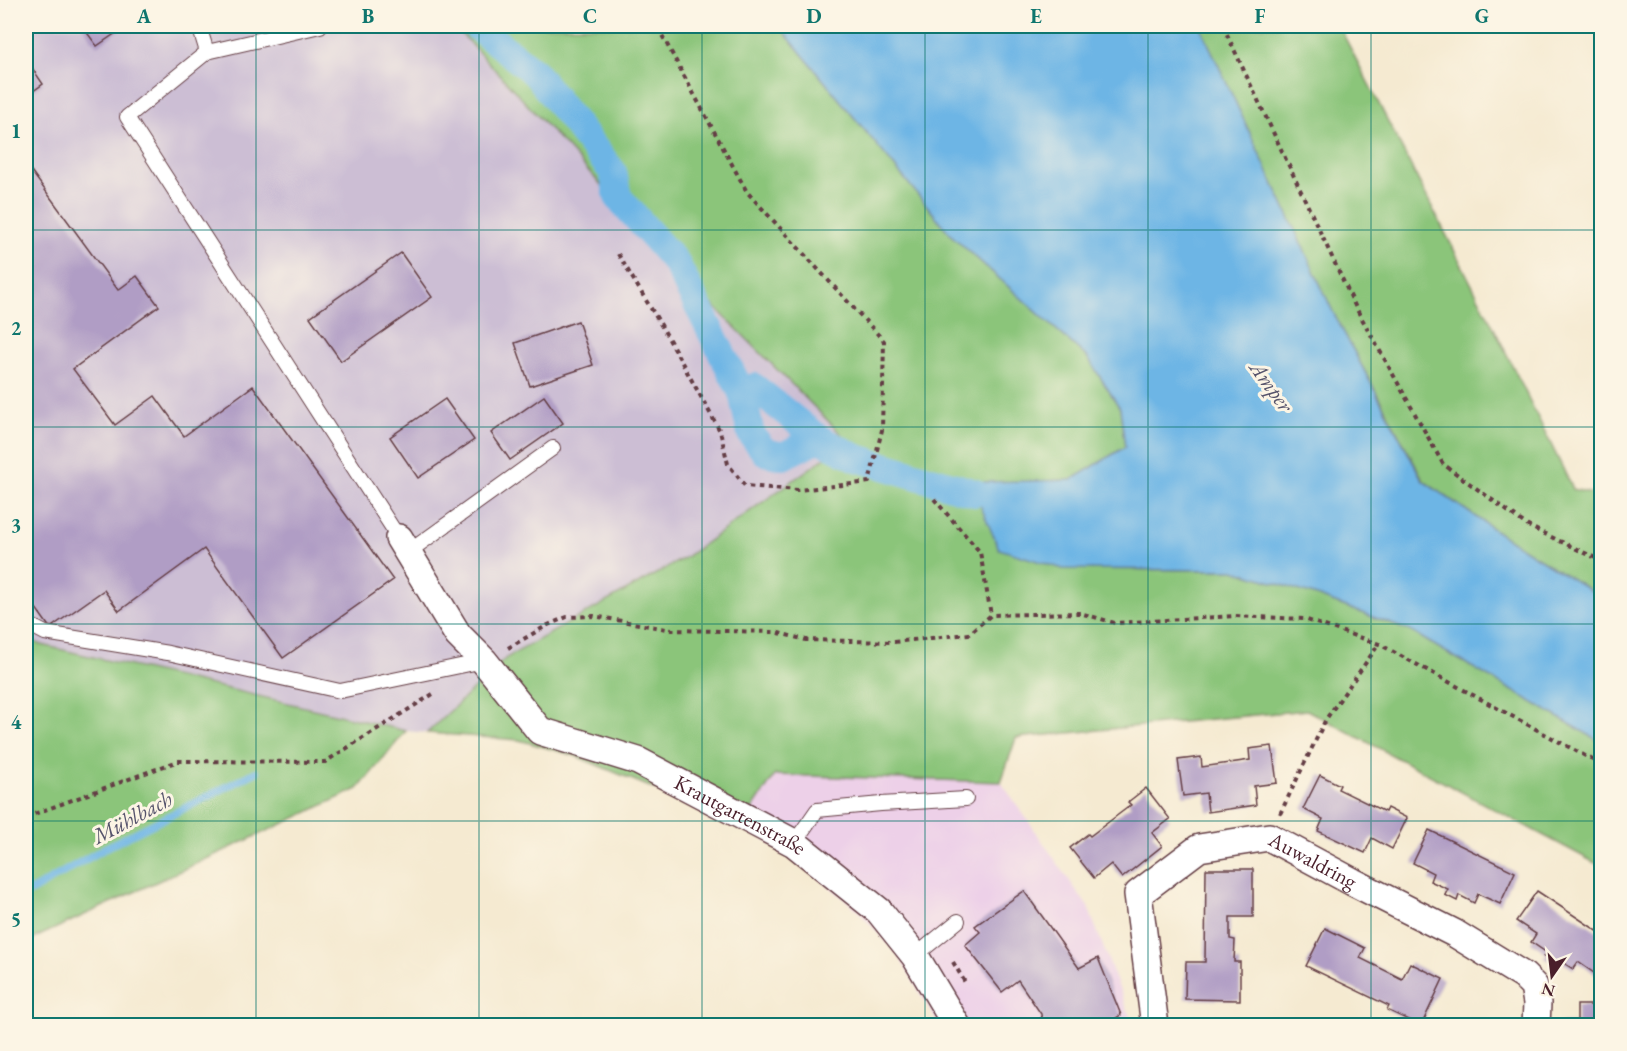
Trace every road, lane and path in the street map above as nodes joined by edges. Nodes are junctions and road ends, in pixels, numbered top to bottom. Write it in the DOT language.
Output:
graph roads {
  1 [pos="199,26"];
  2 [pos="320,26"];
  3 [pos="657,26"];
  4 [pos="1223,26"];
  5 [pos="207,52"];
  6 [pos="618,254"];
  7 [pos="553,448"];
  8 [pos="934,499"];
  9 [pos="403,545"];
  10 [pos="1602,561"];
  11 [pos="991,615"];
  12 [pos="26,623"];
  13 [pos="1379,644"];
  14 [pos="484,661"];
  15 [pos="434,693"];
  16 [pos="1602,765"];
  17 [pos="966,799"];
  18 [pos="26,817"];
  19 [pos="1269,837"];
  20 [pos="794,843"];
  21 [pos="958,921"];
  22 [pos="915,956"];
  23 [pos="957,1026"];
  24 [pos="1155,1026"];
  25 [pos="1536,1026"];
  1 -- 5 [label="lane"];
  2 -- 5 [label="lane"];
  3 -- 6 [label="path"];
  4 -- 10 [label="path"];
  5 -- 9 [label="lane"];
  7 -- 9 [label="lane"];
  8 -- 11 [label="path"];
  9 -- 14 [label="street, Krautgartenstraße"];
  11 -- 13 [label="path"];
  11 -- 14 [label="path"];
  12 -- 14 [label="lane"];
  13 -- 16 [label="path"];
  13 -- 19 [label="path"];
  14 -- 20 [label="street, Krautgartenstraße"];
  15 -- 18 [label="path"];
  17 -- 20 [label="lane"];
  19 -- 24 [label="street, Auwaldring"];
  19 -- 25 [label="street, Auwaldring"];
  20 -- 22 [label="street, Krautgartenstraße"];
  21 -- 22 [label="lane"];
  22 -- 23 [label="street, Krautgartenstraße"];
}
